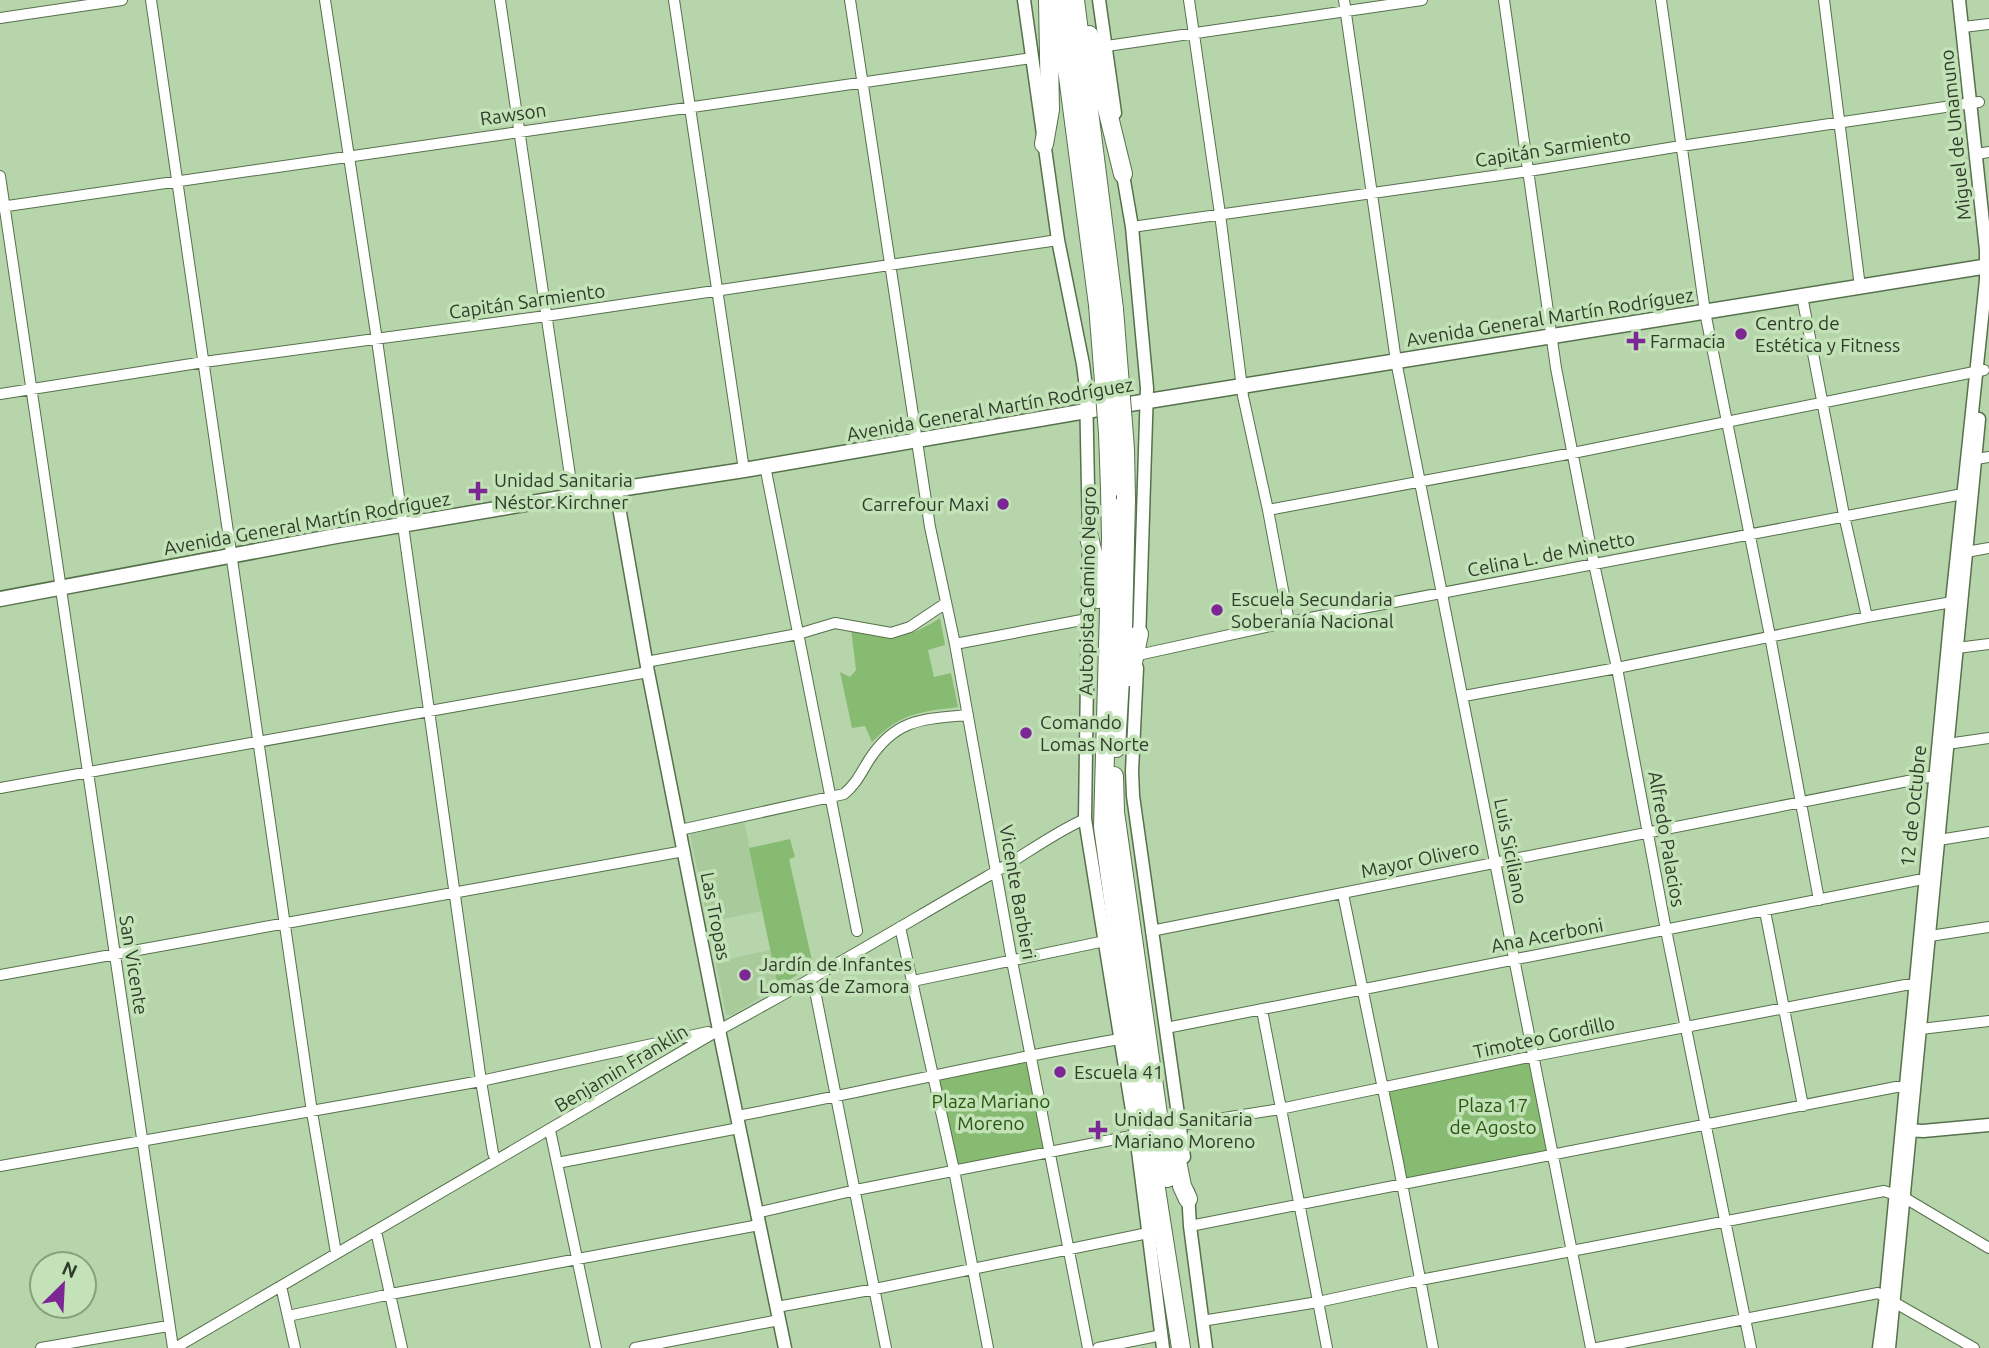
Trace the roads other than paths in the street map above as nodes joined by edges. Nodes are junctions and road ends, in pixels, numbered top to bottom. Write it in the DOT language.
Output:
graph roads {
  1 [pos="122,0"];
  2 [pos="151,0"];
  3 [pos="325,0"];
  4 [pos="500,0"];
  5 [pos="674,0"];
  6 [pos="850,0"];
  7 [pos="1024,0"];
  8 [pos="1048,0"];
  9 [pos="1058,0"];
  10 [pos="1075,0"];
  11 [pos="1081,0"];
  12 [pos="1099,0"];
  13 [pos="1189,0"];
  14 [pos="1422,0"];
  15 [pos="1504,0"];
  16 [pos="1661,0"];
  17 [pos="1824,0"];
  18 [pos="1959,0"];
  19 [pos="1968,0"];
  20 [pos="1345,5"];
  21 [pos="0,18"];
  22 [pos="1989,24"];
  23 [pos="1967,27"];
  24 [pos="1194,32"];
  25 [pos="1107,46"];
  26 [pos="1032,58"];
  27 [pos="861,81"];
  28 [pos="1975,102"];
  29 [pos="690,107"];
  30 [pos="1840,122"];
  31 [pos="519,131"];
  32 [pos="1044,144"];
  33 [pos="1681,146"];
  34 [pos="1983,152"];
  35 [pos="347,156"];
  36 [pos="1529,171"];
  37 [pos="1123,174"];
  38 [pos="0,176"];
  39 [pos="179,180"];
  40 [pos="1372,192"];
  41 [pos="1989,195"];
  42 [pos="2,206"];
  43 [pos="1220,214"];
  44 [pos="1132,227"];
  45 [pos="1058,240"];
  46 [pos="890,266"];
  47 [pos="1988,267"];
  48 [pos="1860,287"];
  49 [pos="716,290"];
  50 [pos="1802,296"];
  51 [pos="1106,307"];
  52 [pos="1704,312"];
  53 [pos="546,316"];
  54 [pos="1989,328"];
  55 [pos="1550,337"];
  56 [pos="377,340"];
  57 [pos="204,362"];
  58 [pos="1396,362"];
  59 [pos="1982,366"];
  60 [pos="1242,386"];
  61 [pos="32,390"];
  62 [pos="0,394"];
  63 [pos="1147,401"];
  64 [pos="1823,403"];
  65 [pos="1086,411"];
  66 [pos="1727,422"];
  67 [pos="916,441"];
  68 [pos="1573,453"];
  69 [pos="1977,457"];
  70 [pos="765,466"];
  71 [pos="744,470"];
  72 [pos="1420,482"];
  73 [pos="616,490"];
  74 [pos="1967,493"];
  75 [pos="573,496"];
  76 [pos="1268,510"];
  77 [pos="1844,516"];
  78 [pos="403,526"];
  79 [pos="1748,534"];
  80 [pos="1089,537"];
  81 [pos="1989,548"];
  82 [pos="1966,552"];
  83 [pos="233,555"];
  84 [pos="1594,564"];
  85 [pos="62,587"];
  86 [pos="1442,593"];
  87 [pos="0,599"];
  88 [pos="1952,602"];
  89 [pos="946,603"];
  90 [pos="1867,617"];
  91 [pos="1087,620"];
  92 [pos="1289,622"];
  93 [pos="798,634"];
  94 [pos="1139,634"];
  95 [pos="1770,636"];
  96 [pos="955,644"];
  97 [pos="1989,644"];
  98 [pos="1957,648"];
  99 [pos="1138,655"];
  100 [pos="647,667"];
  101 [pos="1617,668"];
  102 [pos="1464,696"];
  103 [pos="429,710"];
  104 [pos="968,715"];
  105 [pos="1989,738"];
  106 [pos="257,742"];
  107 [pos="1943,742"];
  108 [pos="1104,754"];
  109 [pos="89,772"];
  110 [pos="1940,777"];
  111 [pos="0,788"];
  112 [pos="830,799"];
  113 [pos="1802,803"];
  114 [pos="1115,812"];
  115 [pos="1085,819"];
  116 [pos="680,830"];
  117 [pos="1648,832"];
  118 [pos="1989,832"];
  119 [pos="1934,838"];
  120 [pos="684,851"];
  121 [pos="1496,861"];
  122 [pos="996,872"];
  123 [pos="1930,880"];
  124 [pos="454,894"];
  125 [pos="1343,894"];
  126 [pos="1819,900"];
  127 [pos="1765,911"];
  128 [pos="285,924"];
  129 [pos="900,927"];
  130 [pos="1989,927"];
  131 [pos="1666,930"];
  132 [pos="857,931"];
  133 [pos="1151,931"];
  134 [pos="1930,936"];
  135 [pos="1112,942"];
  136 [pos="115,955"];
  137 [pos="1515,959"];
  138 [pos="1012,961"];
  139 [pos="0,975"];
  140 [pos="810,981"];
  141 [pos="913,981"];
  142 [pos="1915,985"];
  143 [pos="1363,989"];
  144 [pos="1785,1007"];
  145 [pos="1262,1010"];
  146 [pos="1989,1021"];
  147 [pos="1687,1026"];
  148 [pos="1166,1028"];
  149 [pos="719,1030"];
  150 [pos="1144,1030"];
  151 [pos="1921,1030"];
  152 [pos="1120,1039"];
  153 [pos="1031,1054"];
  154 [pos="1534,1056"];
  155 [pos="933,1075"];
  156 [pos="481,1081"];
  157 [pos="1910,1087"];
  158 [pos="1383,1088"];
  159 [pos="835,1098"];
  160 [pos="1803,1105"];
  161 [pos="1280,1109"];
  162 [pos="312,1112"];
  163 [pos="738,1122"];
  164 [pos="1180,1125"];
  165 [pos="1706,1125"];
  166 [pos="1989,1125"];
  167 [pos="550,1130"];
  168 [pos="1906,1130"];
  169 [pos="1136,1135"];
  170 [pos="144,1140"];
  171 [pos="1050,1152"];
  172 [pos="1553,1155"];
  173 [pos="496,1160"];
  174 [pos="557,1163"];
  175 [pos="0,1166"];
  176 [pos="954,1170"];
  177 [pos="1402,1184"];
  178 [pos="856,1190"];
  179 [pos="1900,1196"];
  180 [pos="1188,1199"];
  181 [pos="1300,1205"];
  182 [pos="758,1219"];
  183 [pos="1725,1222"];
  184 [pos="1189,1226"];
  185 [pos="376,1231"];
  186 [pos="1148,1233"];
  187 [pos="1989,1248"];
  188 [pos="1069,1250"];
  189 [pos="1573,1250"];
  190 [pos="336,1253"];
  191 [pos="578,1260"];
  192 [pos="973,1269"];
  193 [pos="1420,1280"];
  194 [pos="281,1286"];
  195 [pos="875,1289"];
  196 [pos="391,1294"];
  197 [pos="1890,1298"];
  198 [pos="1318,1302"];
  199 [pos="778,1313"];
  200 [pos="288,1316"];
  201 [pos="1202,1321"];
  202 [pos="1745,1321"];
  203 [pos="168,1326"];
  204 [pos="1163,1342"];
  205 [pos="41,1348"];
  206 [pos="174,1348"];
  207 [pos="295,1348"];
  208 [pos="402,1348"];
  209 [pos="596,1348"];
  210 [pos="635,1348"];
  211 [pos="785,1348"];
  212 [pos="886,1348"];
  213 [pos="988,1348"];
  214 [pos="1088,1348"];
  215 [pos="1098,1348"];
  216 [pos="1181,1348"];
  217 [pos="1192,1348"];
  218 [pos="1206,1348"];
  219 [pos="1327,1348"];
  220 [pos="1433,1348"];
  221 [pos="1591,1348"];
  222 [pos="1597,1348"];
  223 [pos="1751,1348"];
  224 [pos="1879,1348"];
  225 [pos="1889,1348"];
  226 [pos="1974,1348"];
  1 -- 21 [label="street"];
  2 -- 39 [label="street"];
  3 -- 35 [label="street"];
  4 -- 31 [label="street"];
  5 -- 29 [label="street"];
  6 -- 27 [label="street, Vicente Barbieri"];
  7 -- 26 [label="street"];
  8 -- 32 [label="highway"];
  9 -- 51 [label="highway, Autopista Camino Negro"];
  10 -- 51 [label="highway, Autopista Camino Negro"];
  11 -- 37 [label="highway"];
  12 -- 25 [label="street"];
  13 -- 24 [label="street"];
  14 -- 20 [label="street"];
  15 -- 36 [label="street, Alfredo Palacios"];
  16 -- 33 [label="street"];
  17 -- 30 [label="street"];
  18 -- 23 [label="street, Miguel de Unamuno"];
  19 -- 23 [label="street, Miguel de Unamuno"];
  20 -- 24 [label="street"];
  20 -- 40 [label="street, Luis Siciliano"];
  22 -- 23 [label="street"];
  23 -- 28 [label="street, Miguel de Unamuno"];
  24 -- 25 [label="street"];
  24 -- 43 [label="street"];
  25 -- 37 [label="street"];
  26 -- 27 [label="street, Rawson"];
  26 -- 32 [label="street"];
  27 -- 29 [label="street, Rawson"];
  27 -- 46 [label="street, Vicente Barbieri"];
  28 -- 30 [label="street, Capitán Sarmiento"];
  28 -- 34 [label="street, Miguel de Unamuno"];
  29 -- 31 [label="street, Rawson"];
  29 -- 49 [label="street"];
  30 -- 33 [label="street, Capitán Sarmiento"];
  30 -- 48 [label="street"];
  31 -- 35 [label="street, Rawson"];
  31 -- 53 [label="street"];
  32 -- 45 [label="street"];
  33 -- 36 [label="street, Capitán Sarmiento"];
  33 -- 52 [label="street"];
  34 -- 41 [label="street, Miguel de Unamuno"];
  34 -- 47 [label="street, Miguel de Unamuno"];
  35 -- 39 [label="street, Rawson"];
  35 -- 56 [label="street"];
  36 -- 40 [label="street, Capitán Sarmiento"];
  36 -- 55 [label="street, Alfredo Palacios"];
  37 -- 44 [label="street"];
  38 -- 42 [label="street, San Vicente"];
  39 -- 42 [label="street, Rawson"];
  39 -- 57 [label="street"];
  40 -- 43 [label="street, Capitán Sarmiento"];
  40 -- 58 [label="street, Luis Siciliano"];
  42 -- 61 [label="street, San Vicente"];
  43 -- 44 [label="street, Capitán Sarmiento"];
  43 -- 60 [label="street"];
  44 -- 63 [label="street"];
  45 -- 46 [label="street, Capitán Sarmiento"];
  45 -- 65 [label="street"];
  46 -- 49 [label="street, Capitán Sarmiento"];
  46 -- 67 [label="street, Vicente Barbieri"];
  47 -- 48 [label="main road, Avenida General Martín Rodríguez"];
  47 -- 59 [label="street, 12 de Octubre"];
  48 -- 50 [label="main road, Avenida General Martín Rodríguez"];
  49 -- 53 [label="street, Capitán Sarmiento"];
  49 -- 71 [label="street"];
  50 -- 52 [label="main road, Avenida General Martín Rodríguez"];
  50 -- 64 [label="street"];
  51 -- 108 [label="highway, Autopista Camino Negro, bridge"];
  51 -- 114 [label="highway, Autopista Camino Negro, bridge"];
  52 -- 55 [label="main road, Avenida General Martín Rodríguez"];
  52 -- 66 [label="street"];
  53 -- 56 [label="street, Capitán Sarmiento"];
  53 -- 75 [label="street"];
  54 -- 59 [label="street, 12 de Octubre"];
  55 -- 58 [label="main road, Avenida General Martín Rodríguez"];
  55 -- 68 [label="street, Alfredo Palacios"];
  56 -- 57 [label="street, Capitán Sarmiento"];
  56 -- 78 [label="street"];
  57 -- 61 [label="street, Capitán Sarmiento"];
  57 -- 83 [label="street"];
  58 -- 60 [label="main road, Avenida General Martín Rodríguez"];
  58 -- 72 [label="street, Luis Siciliano"];
  59 -- 64 [label="street"];
  59 -- 69 [label="street, 12 de Octubre"];
  60 -- 63 [label="main road, Avenida General Martín Rodríguez"];
  60 -- 76 [label="street"];
  61 -- 62 [label="street, Capitán Sarmiento"];
  61 -- 85 [label="street, San Vicente"];
  63 -- 65 [label="main road, Avenida General Martín Rodríguez"];
  63 -- 94 [label="street"];
  64 -- 66 [label="street"];
  64 -- 77 [label="street"];
  65 -- 67 [label="main road, Avenida General Martín Rodríguez"];
  65 -- 80 [label="street"];
  66 -- 68 [label="street"];
  66 -- 79 [label="street"];
  67 -- 70 [label="main road, Avenida General Martín Rodríguez"];
  67 -- 89 [label="street, Vicente Barbieri"];
  68 -- 72 [label="street"];
  68 -- 84 [label="street, Alfredo Palacios"];
  69 -- 74 [label="street, 12 de Octubre"];
  70 -- 71 [label="main road, Avenida General Martín Rodríguez"];
  70 -- 93 [label="street"];
  71 -- 73 [label="main road, Avenida General Martín Rodríguez"];
  72 -- 76 [label="street"];
  72 -- 86 [label="street, Luis Siciliano"];
  73 -- 75 [label="main road, Avenida General Martín Rodríguez"];
  73 -- 100 [label="street, Las Tropas"];
  74 -- 77 [label="street, Celina L. de Minetto"];
  74 -- 82 [label="street, 12 de Octubre"];
  74 -- 88 [label="street, 12 de Octubre"];
  75 -- 78 [label="main road, Avenida General Martín Rodríguez"];
  76 -- 92 [label="street"];
  77 -- 79 [label="street, Celina L. de Minetto"];
  77 -- 90 [label="street"];
  78 -- 83 [label="main road, Avenida General Martín Rodríguez"];
  78 -- 103 [label="street"];
  79 -- 84 [label="street, Celina L. de Minetto"];
  79 -- 95 [label="street"];
  80 -- 91 [label="street"];
  80 -- 108 [label="highway"];
  81 -- 82 [label="street"];
  82 -- 98 [label="street, 12 de Octubre"];
  83 -- 85 [label="main road, Avenida General Martín Rodríguez"];
  83 -- 106 [label="street"];
  84 -- 86 [label="street, Celina L. de Minetto"];
  84 -- 101 [label="street, Alfredo Palacios"];
  85 -- 87 [label="main road, Avenida General Martín Rodríguez"];
  85 -- 109 [label="street, San Vicente"];
  86 -- 92 [label="street, Celina L. de Minetto"];
  86 -- 102 [label="street, Luis Siciliano"];
  88 -- 90 [label="street"];
  88 -- 107 [label="street, 12 de Octubre"];
  89 -- 93 [label="street"];
  89 -- 96 [label="street, Vicente Barbieri"];
  90 -- 95 [label="street"];
  91 -- 96 [label="street"];
  91 -- 115 [label="street"];
  92 -- 99 [label="street, Celina L. de Minetto"];
  93 -- 100 [label="street"];
  93 -- 112 [label="street"];
  94 -- 99 [label="street"];
  94 -- 114 [label="highway"];
  95 -- 101 [label="street"];
  95 -- 113 [label="street"];
  96 -- 104 [label="street, Vicente Barbieri"];
  97 -- 98 [label="street"];
  98 -- 107 [label="street, 12 de Octubre"];
  99 -- 133 [label="street"];
  100 -- 103 [label="street"];
  100 -- 116 [label="street, Las Tropas"];
  101 -- 102 [label="street"];
  101 -- 117 [label="street, Alfredo Palacios"];
  102 -- 121 [label="street, Luis Siciliano"];
  103 -- 106 [label="street"];
  103 -- 124 [label="street"];
  104 -- 112 [label="street"];
  104 -- 122 [label="street, Vicente Barbieri"];
  105 -- 107 [label="street"];
  106 -- 109 [label="street"];
  106 -- 128 [label="street"];
  107 -- 110 [label="street, 12 de Octubre"];
  108 -- 135 [label="highway, Autopista Camino Negro"];
  109 -- 111 [label="street"];
  109 -- 136 [label="street, San Vicente"];
  110 -- 113 [label="street, Mayor Olivero"];
  110 -- 119 [label="street, 12 de Octubre"];
  112 -- 116 [label="street"];
  112 -- 132 [label="street"];
  113 -- 117 [label="street, Mayor Olivero"];
  113 -- 126 [label="street"];
  114 -- 150 [label="highway, Autopista Camino Negro"];
  115 -- 122 [label="street, Benjamin Franklin"];
  115 -- 135 [label="street"];
  116 -- 120 [label="street, Las Tropas"];
  117 -- 121 [label="street, Mayor Olivero"];
  117 -- 131 [label="street, Alfredo Palacios"];
  118 -- 119 [label="street"];
  119 -- 123 [label="street, 12 de Octubre"];
  120 -- 124 [label="street"];
  120 -- 149 [label="street, Las Tropas"];
  121 -- 125 [label="street, Mayor Olivero"];
  121 -- 137 [label="street, Luis Siciliano"];
  122 -- 129 [label="street, Benjamin Franklin"];
  122 -- 138 [label="street, Vicente Barbieri"];
  123 -- 126 [label="street, Ana Acerboni"];
  123 -- 134 [label="street, 12 de Octubre"];
  123 -- 142 [label="street, 12 de Octubre"];
  124 -- 128 [label="street"];
  124 -- 156 [label="street"];
  125 -- 133 [label="street, Mayor Olivero"];
  125 -- 143 [label="street"];
  126 -- 127 [label="street, Ana Acerboni"];
  127 -- 131 [label="street, Ana Acerboni"];
  127 -- 144 [label="street"];
  128 -- 136 [label="street"];
  128 -- 162 [label="street"];
  129 -- 140 [label="street, Benjamin Franklin"];
  129 -- 141 [label="street"];
  130 -- 134 [label="street"];
  131 -- 137 [label="street, Ana Acerboni"];
  131 -- 147 [label="street, Alfredo Palacios"];
  133 -- 148 [label="street"];
  134 -- 151 [label="street, 12 de Octubre"];
  135 -- 138 [label="street"];
  135 -- 152 [label="highway"];
  135 -- 216 [label="highway, Autopista Camino Negro"];
  136 -- 139 [label="street"];
  136 -- 170 [label="street, San Vicente"];
  137 -- 143 [label="street, Ana Acerboni"];
  137 -- 154 [label="street, Luis Siciliano"];
  138 -- 141 [label="street"];
  138 -- 153 [label="street, Vicente Barbieri"];
  140 -- 149 [label="street, Benjamin Franklin"];
  140 -- 159 [label="street"];
  141 -- 155 [label="street"];
  142 -- 144 [label="street, Timoteo Gordillo"];
  142 -- 157 [label="street, 12 de Octubre"];
  143 -- 145 [label="street, Ana Acerboni"];
  143 -- 158 [label="street"];
  144 -- 147 [label="street, Timoteo Gordillo"];
  144 -- 160 [label="street"];
  145 -- 148 [label="street, Ana Acerboni"];
  145 -- 161 [label="street"];
  146 -- 151 [label="street"];
  147 -- 154 [label="street, Timoteo Gordillo"];
  147 -- 165 [label="street, Alfredo Palacios"];
  148 -- 164 [label="street"];
  149 -- 156 [label="street"];
  149 -- 163 [label="street, Las Tropas"];
  149 -- 167 [label="street, Benjamin Franklin"];
  150 -- 180 [label="highway"];
  150 -- 217 [label="highway, Autopista Camino Negro"];
  151 -- 157 [label="street, 12 de Octubre"];
  152 -- 153 [label="street"];
  152 -- 169 [label="street"];
  153 -- 155 [label="street"];
  153 -- 171 [label="street, Vicente Barbieri"];
  154 -- 158 [label="street, Timoteo Gordillo"];
  154 -- 172 [label="street, Luis Siciliano"];
  155 -- 159 [label="street"];
  155 -- 176 [label="street"];
  156 -- 162 [label="street"];
  156 -- 173 [label="street"];
  157 -- 160 [label="street"];
  157 -- 168 [label="street, 12 de Octubre"];
  158 -- 161 [label="street, Timoteo Gordillo"];
  158 -- 177 [label="street"];
  159 -- 163 [label="street"];
  159 -- 178 [label="street"];
  160 -- 165 [label="street"];
  161 -- 164 [label="street, Timoteo Gordillo"];
  161 -- 181 [label="street"];
  162 -- 170 [label="street"];
  162 -- 190 [label="street"];
  163 -- 174 [label="street"];
  163 -- 182 [label="street, Las Tropas"];
  164 -- 180 [label="street"];
  165 -- 172 [label="street"];
  165 -- 183 [label="street, Alfredo Palacios"];
  166 -- 168 [label="street"];
  167 -- 173 [label="street, Benjamin Franklin"];
  167 -- 174 [label="street"];
  168 -- 179 [label="street, 12 de Octubre"];
  169 -- 171 [label="street"];
  169 -- 186 [label="street"];
  170 -- 175 [label="street"];
  170 -- 203 [label="street, San Vicente"];
  171 -- 176 [label="street"];
  171 -- 188 [label="street, Vicente Barbieri"];
  172 -- 177 [label="street"];
  172 -- 189 [label="street, Luis Siciliano"];
  173 -- 185 [label="street, Benjamin Franklin"];
  174 -- 191 [label="street"];
  176 -- 178 [label="street"];
  176 -- 192 [label="street"];
  177 -- 181 [label="street"];
  177 -- 193 [label="street"];
  178 -- 182 [label="street"];
  178 -- 195 [label="street"];
  179 -- 183 [label="street"];
  179 -- 187 [label="street"];
  179 -- 197 [label="street, 12 de Octubre"];
  180 -- 184 [label="street"];
  181 -- 184 [label="street"];
  181 -- 198 [label="street"];
  182 -- 191 [label="street"];
  182 -- 199 [label="street, Las Tropas"];
  183 -- 189 [label="street"];
  183 -- 202 [label="street, Alfredo Palacios"];
  184 -- 201 [label="street"];
  185 -- 190 [label="street, Benjamin Franklin"];
  185 -- 196 [label="street"];
  186 -- 188 [label="street"];
  186 -- 204 [label="street"];
  188 -- 192 [label="street"];
  188 -- 214 [label="street, Vicente Barbieri"];
  189 -- 193 [label="street"];
  189 -- 221 [label="street, Luis Siciliano"];
  190 -- 194 [label="street, Benjamin Franklin"];
  191 -- 196 [label="street"];
  191 -- 209 [label="street"];
  192 -- 195 [label="street"];
  192 -- 213 [label="street"];
  193 -- 198 [label="street"];
  193 -- 220 [label="street"];
  194 -- 200 [label="street"];
  194 -- 206 [label="street, Benjamin Franklin"];
  195 -- 199 [label="street"];
  195 -- 212 [label="street"];
  196 -- 200 [label="street"];
  196 -- 208 [label="street"];
  197 -- 202 [label="street"];
  197 -- 224 [label="street, 12 de Octubre"];
  197 -- 225 [label="street, 12 de Octubre"];
  197 -- 226 [label="street"];
  198 -- 201 [label="street"];
  198 -- 219 [label="street"];
  199 -- 210 [label="street"];
  199 -- 211 [label="street, Las Tropas"];
  200 -- 207 [label="street"];
  201 -- 218 [label="street"];
  202 -- 222 [label="street"];
  202 -- 223 [label="street, Alfredo Palacios"];
  203 -- 205 [label="street"];
  203 -- 206 [label="street, San Vicente"];
  204 -- 215 [label="street"];
}
